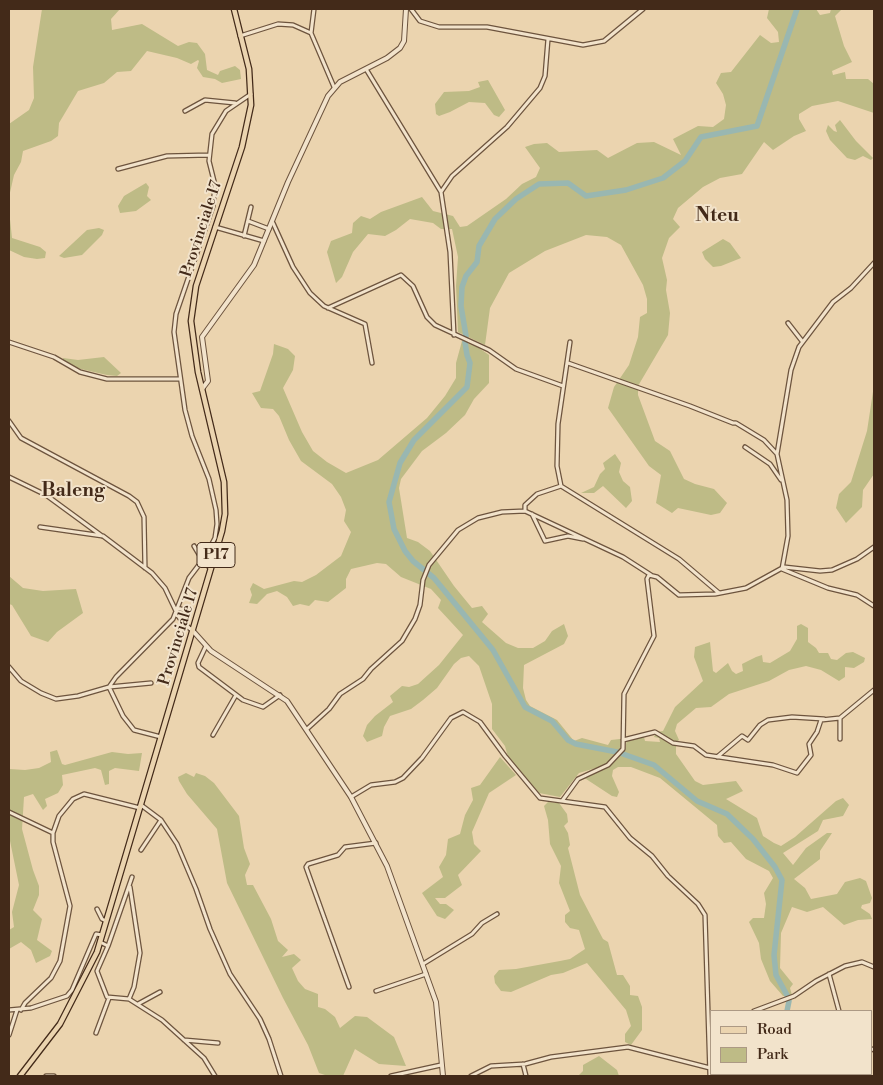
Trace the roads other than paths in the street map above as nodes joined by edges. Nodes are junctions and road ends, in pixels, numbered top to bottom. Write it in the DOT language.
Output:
graph roads {
  1 [pos="234,9"];
  2 [pos="314,9"];
  3 [pos="406,9"];
  4 [pos="411,9"];
  5 [pos="644,9"];
  6 [pos="311,33"];
  7 [pos="240,36"];
  8 [pos="548,40"];
  9 [pos="366,69"];
  10 [pos="334,87"];
  11 [pos="252,94"];
  12 [pos="236,103"];
  13 [pos="185,111"];
  14 [pos="209,155"];
  15 [pos="118,168"];
  16 [pos="441,192"];
  17 [pos="251,207"];
  18 [pos="248,221"];
  19 [pos="272,223"];
  20 [pos="215,227"];
  21 [pos="270,229"];
  22 [pos="244,236"];
  23 [pos="264,241"];
  24 [pos="874,263"];
  25 [pos="328,308"];
  26 [pos="788,323"];
  27 [pos="454,335"];
  28 [pos="802,341"];
  29 [pos="9,342"];
  30 [pos="570,342"];
  31 [pos="372,363"];
  32 [pos="568,363"];
  33 [pos="179,380"];
  34 [pos="563,386"];
  35 [pos="202,389"];
  36 [pos="9,421"];
  37 [pos="745,447"];
  38 [pos="777,454"];
  39 [pos="9,477"];
  40 [pos="783,482"];
  41 [pos="561,486"];
  42 [pos="525,510"];
  43 [pos="532,514"];
  44 [pos="40,527"];
  45 [pos="103,536"];
  46 [pos="586,539"];
  47 [pos="194,546"];
  48 [pos="874,547"];
  49 [pos="203,561"];
  50 [pos="145,568"];
  51 [pos="782,569"];
  52 [pos="212,570"];
  53 [pos="651,574"];
  54 [pos="719,594"];
  55 [pos="874,606"];
  56 [pos="177,611"];
  57 [pos="199,613"];
  58 [pos="194,631"];
  59 [pos="206,646"];
  60 [pos="9,667"];
  61 [pos="151,683"];
  62 [pos="110,688"];
  63 [pos="874,690"];
  64 [pos="236,695"];
  65 [pos="280,696"];
  66 [pos="840,718"];
  67 [pos="824,719"];
  68 [pos="308,729"];
  69 [pos="213,736"];
  70 [pos="162,737"];
  71 [pos="840,739"];
  72 [pos="623,740"];
  73 [pos="716,757"];
  74 [pos="351,796"];
  75 [pos="562,801"];
  76 [pos="141,806"];
  77 [pos="9,812"];
  78 [pos="161,820"];
  79 [pos="53,833"];
  80 [pos="376,843"];
  81 [pos="141,850"];
  82 [pos="132,877"];
  83 [pos="130,887"];
  84 [pos="97,909"];
  85 [pos="497,914"];
  86 [pos="107,921"];
  87 [pos="102,936"];
  88 [pos="100,942"];
  89 [pos="108,946"];
  90 [pos="423,964"];
  91 [pos="874,967"];
  92 [pos="82,968"];
  93 [pos="89,969"];
  94 [pos="426,974"];
  95 [pos="829,974"];
  96 [pos="349,987"];
  97 [pos="160,992"];
  98 [pos="376,992"];
  99 [pos="109,998"];
  100 [pos="130,999"];
  101 [pos="138,1004"];
  102 [pos="9,1010"];
  103 [pos="19,1010"];
  104 [pos="757,1010"];
  105 [pos="840,1010"];
  106 [pos="710,1025"];
  107 [pos="96,1033"];
  108 [pos="9,1035"];
  109 [pos="184,1040"];
  110 [pos="218,1043"];
  111 [pos="523,1064"];
  112 [pos="440,1066"];
  113 [pos="710,1068"];
  114 [pos="20,1076"];
  115 [pos="46,1076"];
  116 [pos="54,1076"];
  117 [pos="215,1076"];
  118 [pos="281,1076"];
  119 [pos="391,1076"];
  120 [pos="443,1076"];
  121 [pos="471,1076"];
  122 [pos="526,1076"];
  123 [pos="710,1076"];
  1 -- 7 [label="main road, Provinciale 17 / P17"];
  2 -- 6 [label="street"];
  3 -- 9 [label="street"];
  4 -- 8 [label="street"];
  5 -- 8 [label="street"];
  6 -- 7 [label="street"];
  6 -- 10 [label="street"];
  7 -- 11 [label="main road, Provinciale 17 / P17"];
  8 -- 16 [label="street"];
  9 -- 10 [label="street"];
  9 -- 16 [label="street"];
  10 -- 19 [label="street"];
  11 -- 12 [label="street"];
  11 -- 20 [label="main road, Provinciale 17 / P17"];
  12 -- 13 [label="street"];
  12 -- 14 [label="street"];
  14 -- 15 [label="street"];
  14 -- 33 [label="street"];
  16 -- 27 [label="street"];
  17 -- 18 [label="street"];
  18 -- 21 [label="street"];
  18 -- 22 [label="street"];
  19 -- 21 [label="street"];
  19 -- 25 [label="street"];
  20 -- 22 [label="street"];
  20 -- 35 [label="main road, Provinciale 17 / P17"];
  21 -- 23 [label="street"];
  22 -- 23 [label="street"];
  23 -- 35 [label="street"];
  24 -- 28 [label="street"];
  25 -- 27 [label="street"];
  25 -- 31 [label="street"];
  26 -- 28 [label="street"];
  27 -- 34 [label="street"];
  28 -- 38 [label="street"];
  29 -- 33 [label="street"];
  30 -- 32 [label="street"];
  32 -- 34 [label="street"];
  32 -- 38 [label="street"];
  33 -- 49 [label="street"];
  34 -- 41 [label="street"];
  35 -- 52 [label="main road, Provinciale 17 / P17"];
  36 -- 50 [label="street"];
  37 -- 40 [label="street"];
  38 -- 40 [label="street"];
  39 -- 45 [label="street"];
  40 -- 51 [label="street"];
  41 -- 42 [label="street"];
  41 -- 54 [label="street"];
  42 -- 43 [label="street"];
  42 -- 68 [label="street"];
  43 -- 46 [label="street"];
  43 -- 46 [label="street"];
  44 -- 45 [label="street"];
  45 -- 50 [label="street"];
  46 -- 53 [label="street"];
  47 -- 49 [label="street"];
  48 -- 51 [label="street"];
  49 -- 52 [label="street"];
  49 -- 56 [label="street"];
  50 -- 56 [label="street"];
  51 -- 54 [label="street"];
  51 -- 55 [label="street"];
  52 -- 57 [label="main road, Provinciale 17 / P17"];
  53 -- 54 [label="street"];
  53 -- 72 [label="street"];
  56 -- 57 [label="street"];
  56 -- 58 [label="street"];
  56 -- 62 [label="street"];
  57 -- 58 [label="main road, Provinciale 17 / P17"];
  58 -- 59 [label="street"];
  58 -- 70 [label="main road, Provinciale 17 / P17"];
  59 -- 64 [label="street"];
  59 -- 65 [label="street"];
  60 -- 62 [label="street"];
  61 -- 62 [label="street"];
  62 -- 70 [label="street"];
  63 -- 66 [label="street"];
  64 -- 65 [label="street"];
  64 -- 69 [label="street"];
  65 -- 68 [label="street"];
  66 -- 67 [label="street"];
  66 -- 71 [label="street"];
  67 -- 73 [label="street"];
  67 -- 73 [label="street"];
  68 -- 74 [label="street"];
  70 -- 76 [label="main road, Provinciale 17 / P17"];
  72 -- 73 [label="street"];
  72 -- 75 [label="street"];
  74 -- 75 [label="street"];
  74 -- 80 [label="street"];
  75 -- 106 [label="street"];
  76 -- 78 [label="street"];
  76 -- 79 [label="street"];
  76 -- 86 [label="main road, Provinciale 17 / P17"];
  77 -- 79 [label="street"];
  78 -- 81 [label="street"];
  78 -- 118 [label="street"];
  79 -- 103 [label="street"];
  80 -- 90 [label="street"];
  80 -- 96 [label="street"];
  82 -- 83 [label="street"];
  83 -- 89 [label="street"];
  83 -- 100 [label="street"];
  84 -- 86 [label="street"];
  85 -- 90 [label="street"];
  86 -- 87 [label="main road, Provinciale 17 / P17"];
  87 -- 88 [label="main road, Provinciale 17 / P17"];
  87 -- 92 [label="street"];
  88 -- 89 [label="street"];
  88 -- 93 [label="main road, Provinciale 17 / P17"];
  89 -- 99 [label="street"];
  90 -- 94 [label="street"];
  91 -- 95 [label="street"];
  92 -- 93 [label="street"];
  92 -- 103 [label="street"];
  93 -- 114 [label="main road, Provinciale 17 / P17"];
  94 -- 98 [label="street"];
  94 -- 112 [label="street"];
  95 -- 104 [label="street"];
  95 -- 105 [label="street"];
  97 -- 101 [label="street"];
  99 -- 100 [label="street"];
  99 -- 107 [label="street"];
  100 -- 101 [label="street"];
  101 -- 109 [label="street"];
  102 -- 103 [label="street"];
  103 -- 108 [label="street"];
  109 -- 110 [label="street"];
  109 -- 117 [label="street"];
  111 -- 113 [label="street"];
  111 -- 121 [label="street"];
  111 -- 122 [label="street"];
  112 -- 119 [label="street"];
  112 -- 120 [label="street"];
  113 -- 123 [label="street"];
  115 -- 116 [label="street"];
}
